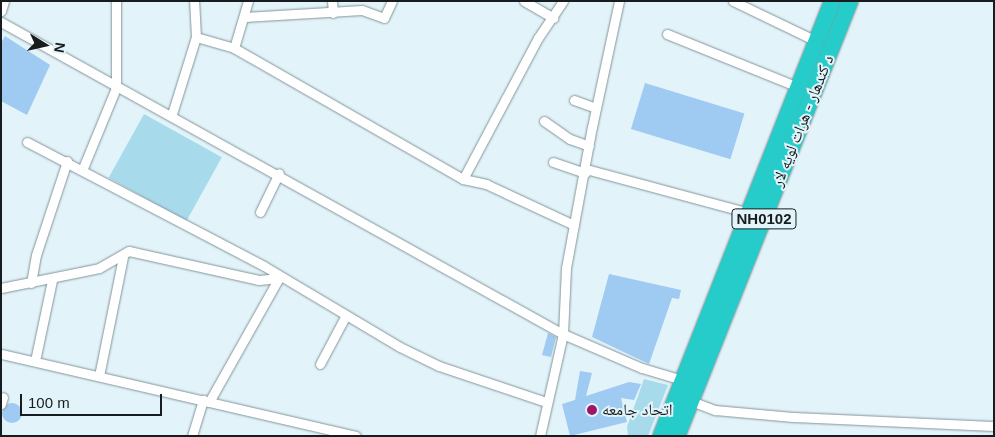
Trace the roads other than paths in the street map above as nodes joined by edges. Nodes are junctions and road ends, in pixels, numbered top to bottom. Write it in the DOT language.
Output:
graph roads {
  1 [pos="4,1"];
  2 [pos="116,1"];
  3 [pos="194,1"];
  4 [pos="248,1"];
  5 [pos="332,1"];
  6 [pos="392,1"];
  7 [pos="524,1"];
  8 [pos="563,1"];
  9 [pos="620,1"];
  10 [pos="733,1"];
  11 [pos="832,1"];
  12 [pos="850,1"];
  13 [pos="1,11"];
  14 [pos="333,13"];
  15 [pos="246,17"];
  16 [pos="553,18"];
  17 [pos="1,22"];
  18 [pos="667,34"];
  19 [pos="196,37"];
  20 [pos="816,41"];
  21 [pos="234,48"];
  22 [pos="798,87"];
  23 [pos="116,88"];
  24 [pos="574,100"];
  25 [pos="596,108"];
  26 [pos="172,114"];
  27 [pos="544,120"];
  28 [pos="27,142"];
  29 [pos="589,146"];
  30 [pos="67,161"];
  31 [pos="553,162"];
  32 [pos="83,168"];
  33 [pos="586,171"];
  34 [pos="279,173"];
  35 [pos="463,179"];
  36 [pos="260,212"];
  37 [pos="749,213"];
  38 [pos="574,225"];
  39 [pos="123,257"];
  40 [pos="279,278"];
  41 [pos="52,280"];
  42 [pos="31,283"];
  43 [pos="1,288"];
  44 [pos="346,315"];
  45 [pos="563,334"];
  46 [pos="1,354"];
  47 [pos="35,362"];
  48 [pos="320,364"];
  49 [pos="99,376"];
  50 [pos="690,382"];
  51 [pos="206,401"];
  52 [pos="691,401"];
  53 [pos="546,402"];
  54 [pos="994,426"];
  55 [pos="192,436"];
  56 [pos="356,436"];
  57 [pos="540,436"];
  58 [pos="660,436"];
  59 [pos="677,436"];
  1 -- 13 [label="street"];
  2 -- 23 [label="street"];
  3 -- 19 [label="street"];
  4 -- 15 [label="street"];
  5 -- 14 [label="street"];
  6 -- 14 [label="street"];
  7 -- 16 [label="street"];
  8 -- 16 [label="street"];
  9 -- 25 [label="street"];
  10 -- 20 [label="street"];
  11 -- 20 [label="highway, د کندهار - هرات لويه لار / NH0102"];
  12 -- 50 [label="highway, د کندهار - هرات لويه لار / NH0102"];
  14 -- 15 [label="street"];
  15 -- 21 [label="street"];
  16 -- 35 [label="street"];
  17 -- 23 [label="street"];
  18 -- 22 [label="street"];
  19 -- 21 [label="street"];
  19 -- 26 [label="street"];
  20 -- 22 [label="highway, د کندهار - هرات لويه لار / NH0102"];
  21 -- 35 [label="street"];
  22 -- 37 [label="highway, د کندهار - هرات لويه لار / NH0102"];
  23 -- 26 [label="street"];
  23 -- 32 [label="street"];
  24 -- 25 [label="street"];
  25 -- 29 [label="street"];
  26 -- 34 [label="street"];
  27 -- 29 [label="street"];
  28 -- 30 [label="street"];
  29 -- 33 [label="street"];
  30 -- 32 [label="street"];
  30 -- 42 [label="street"];
  31 -- 33 [label="street"];
  32 -- 40 [label="street"];
  33 -- 37 [label="street"];
  33 -- 38 [label="street"];
  34 -- 36 [label="street"];
  34 -- 45 [label="street"];
  35 -- 38 [label="street"];
  37 -- 50 [label="highway, د کندهار - هرات لويه لار / NH0102"];
  38 -- 45 [label="street"];
  39 -- 40 [label="street"];
  39 -- 41 [label="street"];
  39 -- 49 [label="street"];
  40 -- 44 [label="street"];
  40 -- 51 [label="street"];
  41 -- 42 [label="street"];
  41 -- 47 [label="street"];
  42 -- 43 [label="street"];
  44 -- 48 [label="street"];
  44 -- 53 [label="street"];
  45 -- 50 [label="street"];
  45 -- 53 [label="street"];
  46 -- 47 [label="street"];
  47 -- 49 [label="street"];
  49 -- 51 [label="street"];
  50 -- 52 [label="highway, د کندهار - هرات لويه لار / NH0102"];
  50 -- 58 [label="highway, د کندهار - هرات لويه لار / NH0102"];
  51 -- 55 [label="street"];
  51 -- 56 [label="street"];
  52 -- 54 [label="street"];
  52 -- 59 [label="highway, د کندهار - هرات لويه لار / NH0102"];
  53 -- 57 [label="street"];
}
